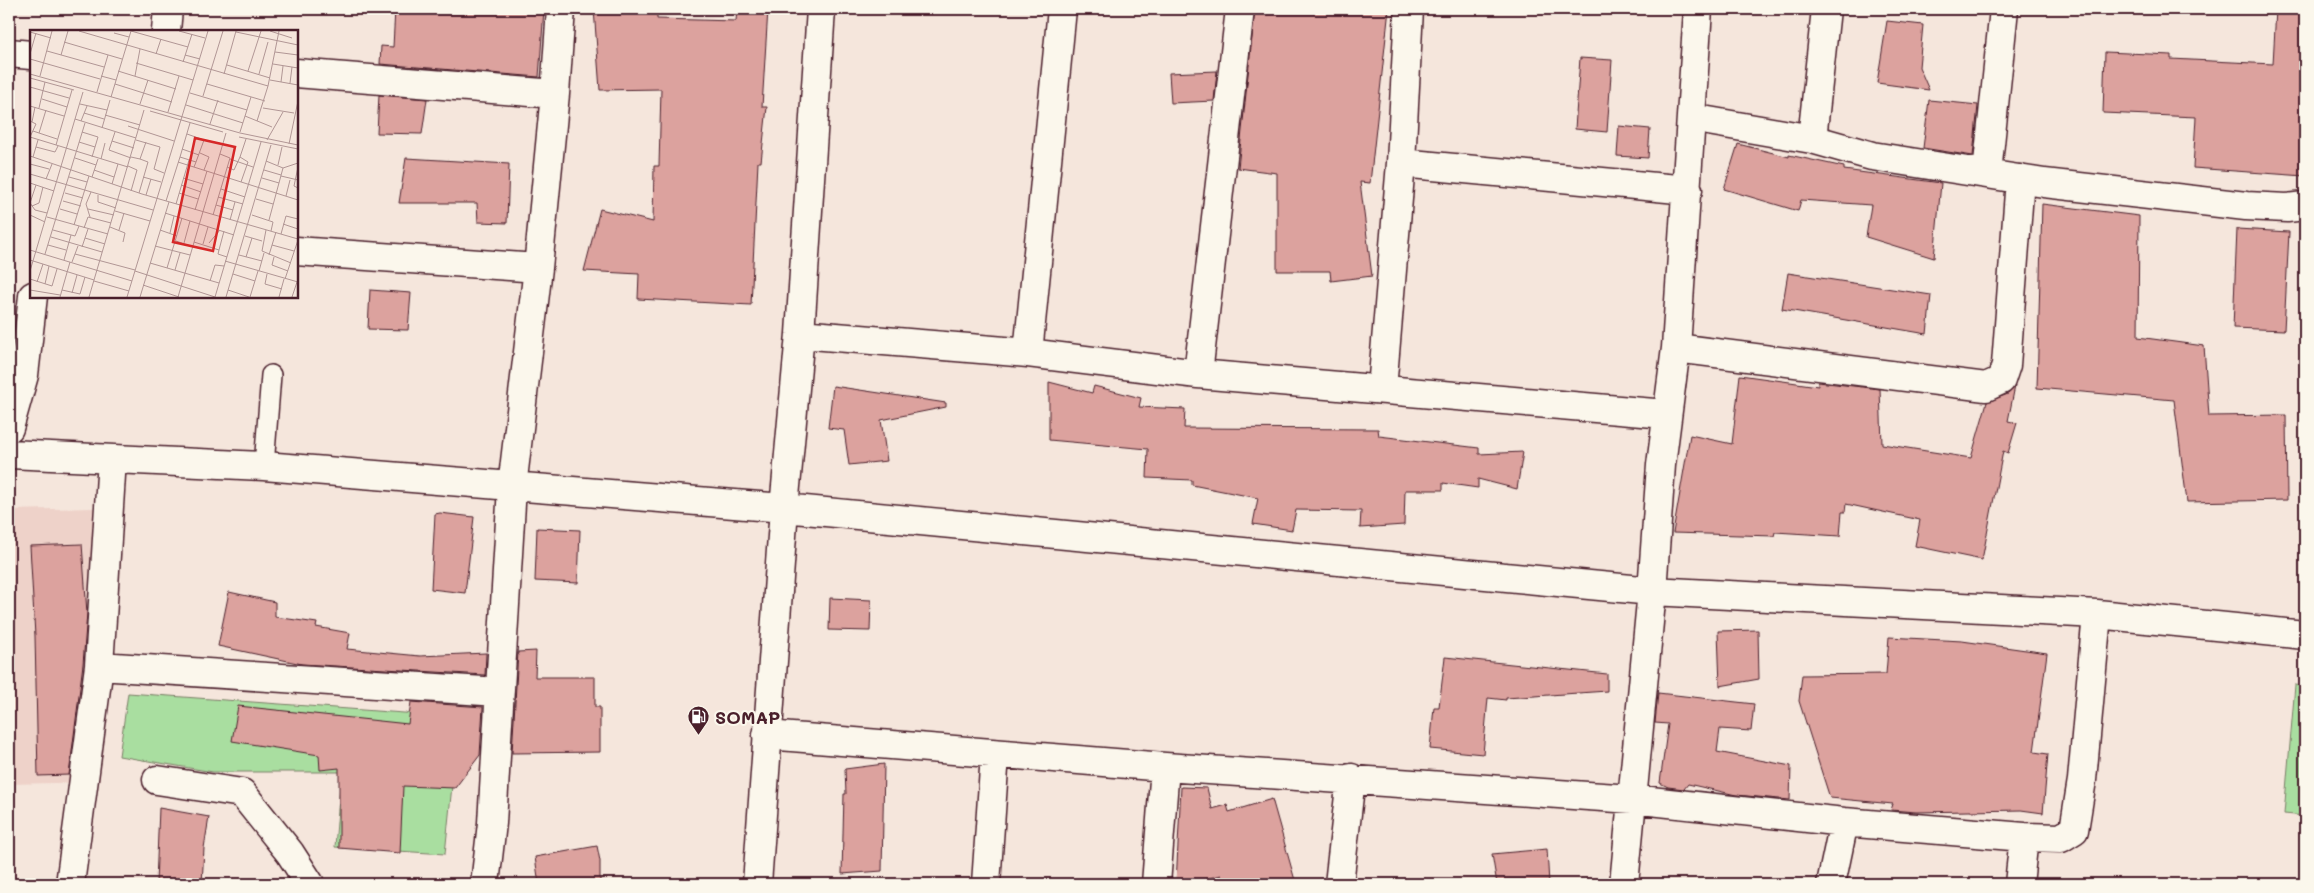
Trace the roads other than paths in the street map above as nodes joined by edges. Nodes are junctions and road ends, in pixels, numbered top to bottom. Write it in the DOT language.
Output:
graph roads {
  1 [pos="168,9"];
  2 [pos="560,9"];
  3 [pos="821,9"];
  4 [pos="1062,9"];
  5 [pos="1240,9"];
  6 [pos="1409,9"];
  7 [pos="1698,9"];
  8 [pos="1826,9"];
  9 [pos="2004,9"];
  10 [pos="166,30"];
  11 [pos="9,53"];
  12 [pos="30,55"];
  13 [pos="298,74"];
  14 [pos="555,94"];
  15 [pos="1691,118"];
  16 [pos="1812,139"];
  17 [pos="1402,163"];
  18 [pos="1987,173"];
  19 [pos="2020,179"];
  20 [pos="1688,190"];
  21 [pos="2305,206"];
  22 [pos="298,251"];
  23 [pos="538,268"];
  24 [pos="33,298"];
  25 [pos="800,334"];
  26 [pos="1676,348"];
  27 [pos="1028,353"];
  28 [pos="1198,374"];
  29 [pos="271,375"];
  30 [pos="1382,389"];
  31 [pos="1666,414"];
  32 [pos="9,428"];
  33 [pos="9,454"];
  34 [pos="112,459"];
  35 [pos="264,466"];
  36 [pos="512,487"];
  37 [pos="784,508"];
  38 [pos="1652,591"];
  39 [pos="2097,614"];
  40 [pos="2305,635"];
  41 [pos="99,666"];
  42 [pos="499,692"];
  43 [pos="767,735"];
  44 [pos="995,754"];
  45 [pos="1165,766"];
  46 [pos="1351,778"];
  47 [pos="157,780"];
  48 [pos="1632,798"];
  49 [pos="1844,822"];
  50 [pos="2024,837"];
  51 [pos="70,884"];
  52 [pos="310,884"];
  53 [pos="485,884"];
  54 [pos="757,884"];
  55 [pos="986,884"];
  56 [pos="1156,884"];
  57 [pos="1339,884"];
  58 [pos="1624,884"];
  59 [pos="1831,884"];
  60 [pos="2019,884"];
  1 -- 10 [label="street"];
  2 -- 14 [label="street"];
  3 -- 25 [label="street"];
  4 -- 27 [label="street"];
  5 -- 28 [label="street"];
  6 -- 17 [label="street"];
  7 -- 15 [label="street"];
  8 -- 16 [label="street"];
  9 -- 18 [label="street"];
  11 -- 12 [label="street"];
  13 -- 14 [label="street"];
  14 -- 23 [label="street"];
  15 -- 16 [label="street"];
  15 -- 20 [label="street"];
  16 -- 18 [label="street"];
  17 -- 20 [label="street"];
  17 -- 30 [label="street"];
  18 -- 19 [label="street"];
  19 -- 21 [label="street"];
  19 -- 26 [label="street"];
  20 -- 26 [label="street"];
  22 -- 23 [label="street"];
  23 -- 36 [label="street"];
  24 -- 32 [label="street"];
  25 -- 27 [label="street"];
  25 -- 37 [label="street"];
  26 -- 31 [label="street"];
  27 -- 28 [label="street"];
  28 -- 30 [label="street"];
  29 -- 35 [label="lane"];
  30 -- 31 [label="street"];
  31 -- 38 [label="street"];
  33 -- 34 [label="street"];
  34 -- 35 [label="street"];
  34 -- 41 [label="street"];
  35 -- 36 [label="street"];
  36 -- 37 [label="street"];
  36 -- 42 [label="street"];
  37 -- 38 [label="street"];
  37 -- 43 [label="street"];
  38 -- 39 [label="street"];
  38 -- 48 [label="street"];
  39 -- 40 [label="street"];
  39 -- 50 [label="street"];
  41 -- 42 [label="street"];
  41 -- 51 [label="street"];
  42 -- 53 [label="street"];
  43 -- 44 [label="street"];
  43 -- 54 [label="street"];
  44 -- 45 [label="street"];
  44 -- 55 [label="street"];
  45 -- 46 [label="street"];
  45 -- 56 [label="street"];
  46 -- 48 [label="street"];
  46 -- 57 [label="street"];
  47 -- 52 [label="street"];
  48 -- 49 [label="street"];
  48 -- 58 [label="street"];
  49 -- 50 [label="street"];
  49 -- 59 [label="street"];
  50 -- 60 [label="street"];
}
